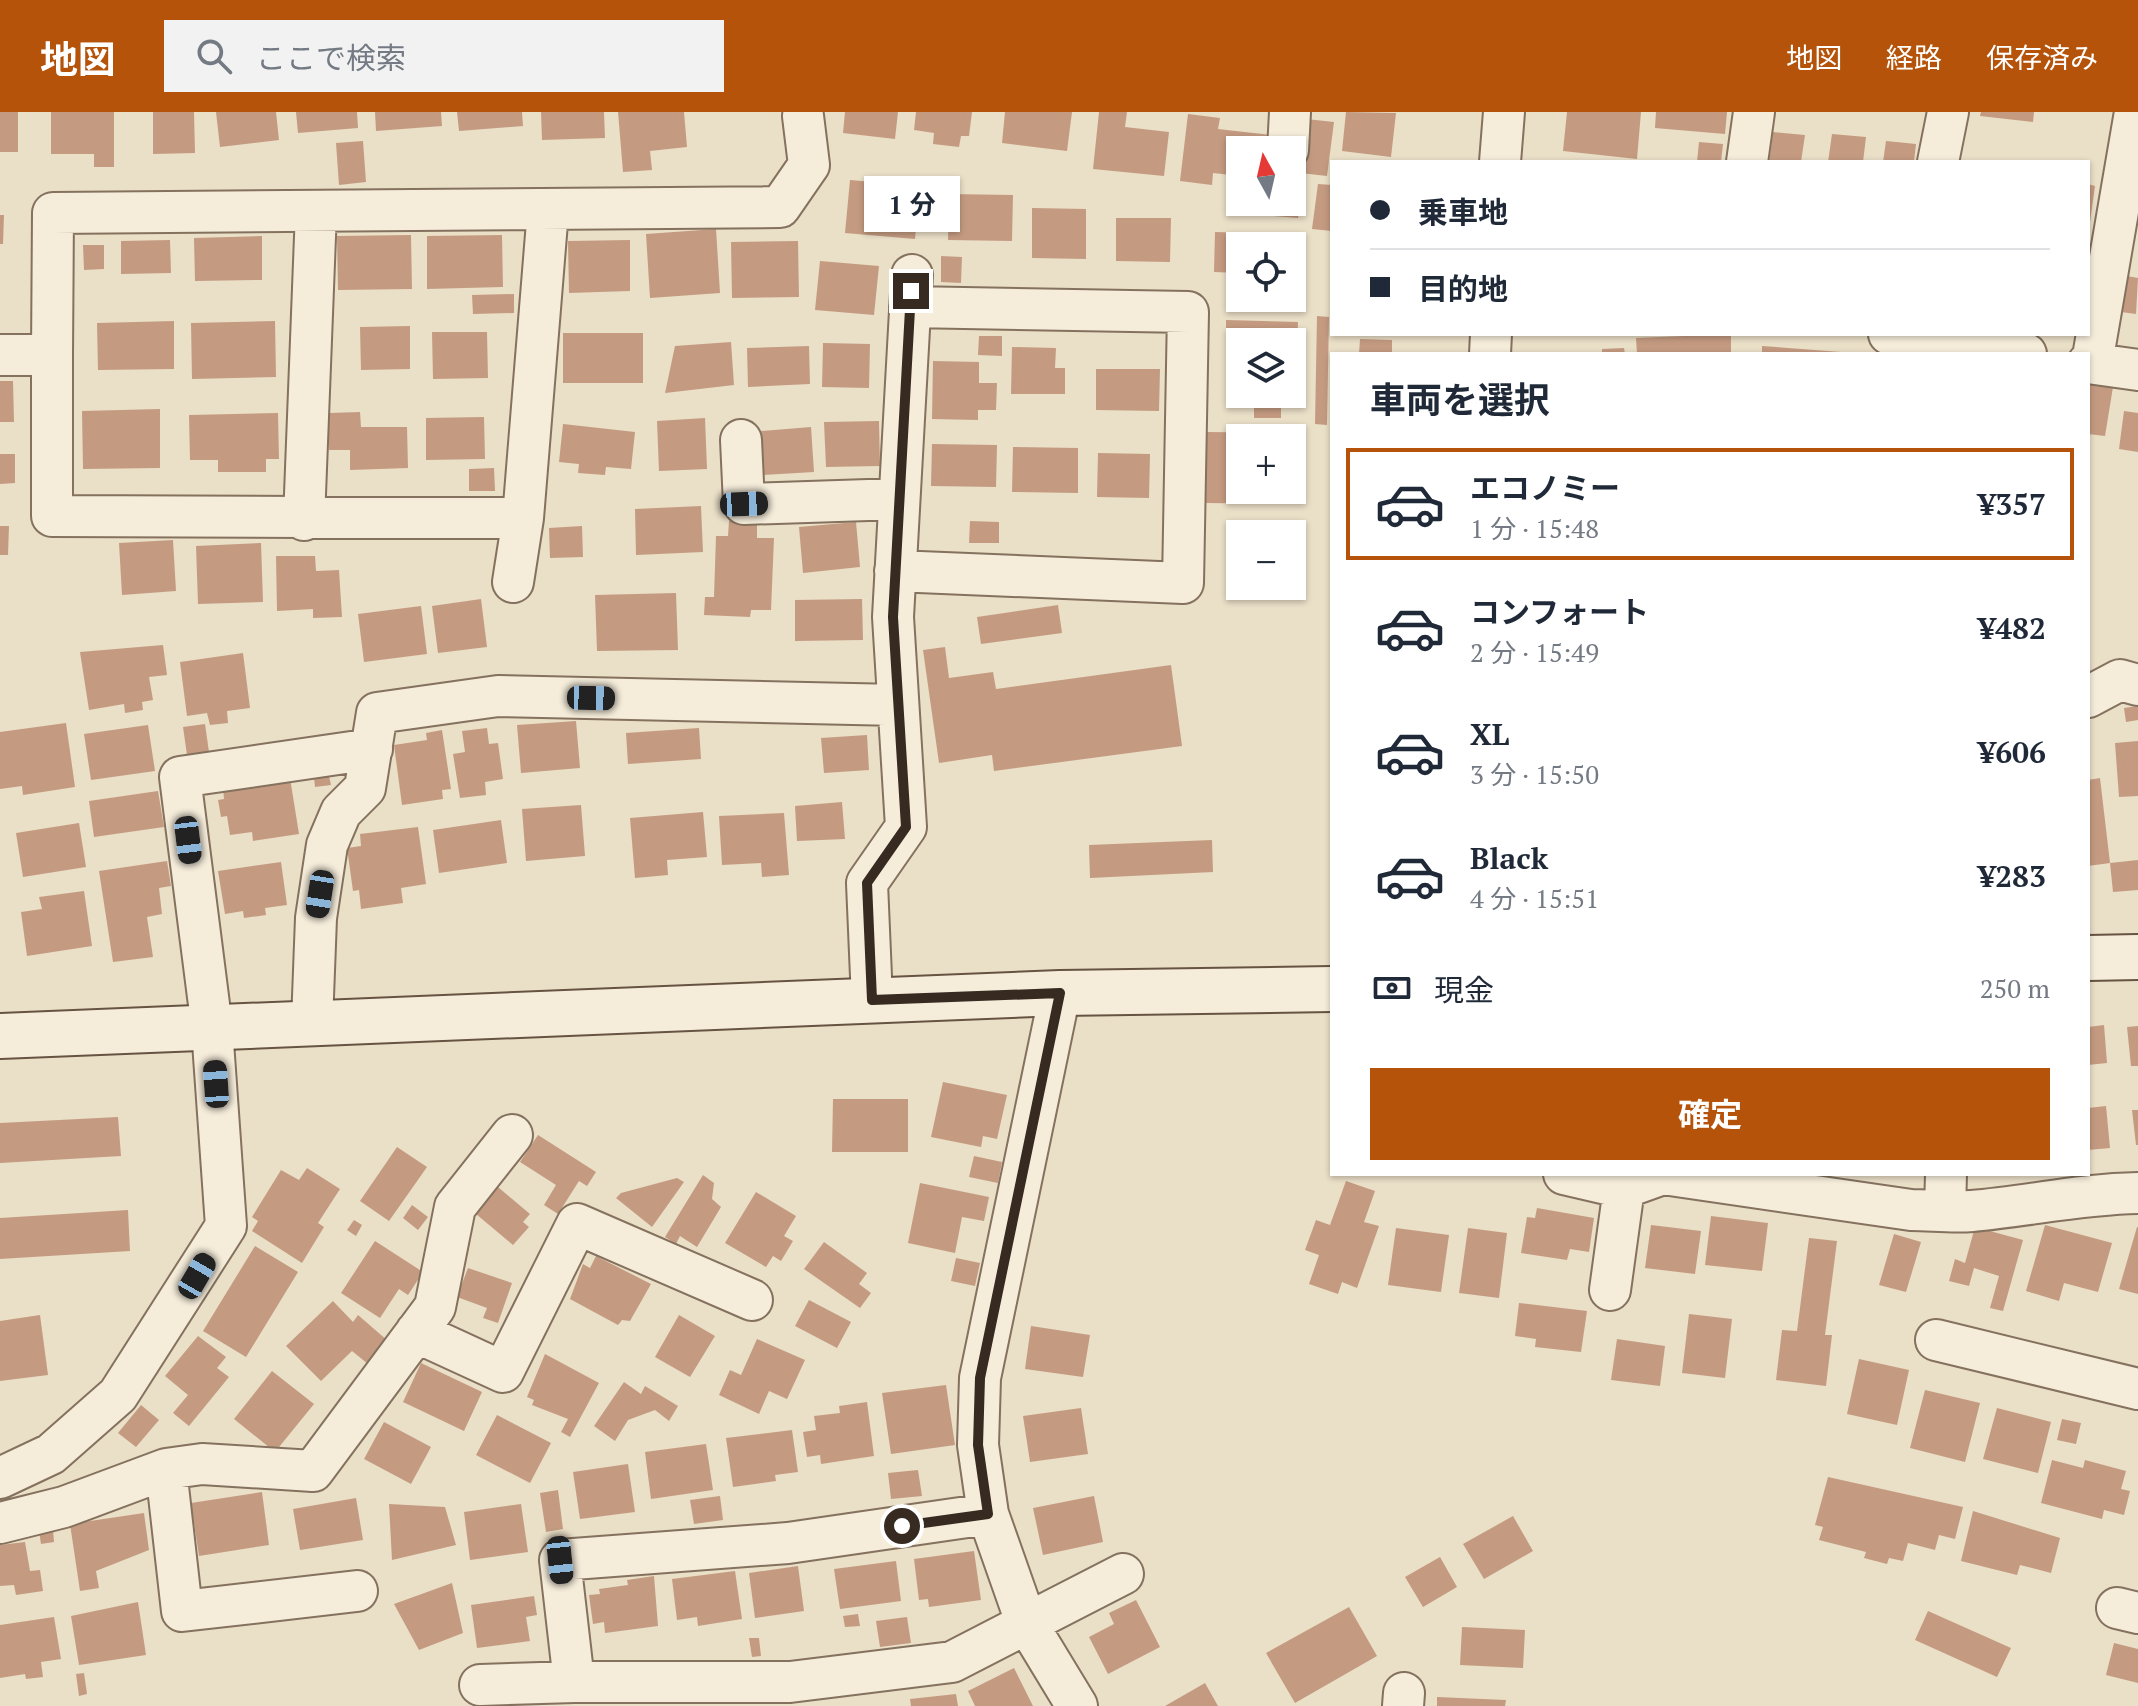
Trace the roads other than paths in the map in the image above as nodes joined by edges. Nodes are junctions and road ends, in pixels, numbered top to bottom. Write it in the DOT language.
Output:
graph roads {
  1 [pos="1290,112"];
  2 [pos="1504,112"];
  3 [pos="1754,112"];
  4 [pos="1948,112"];
  5 [pos="2135,112"];
  6 [pos="803,116"];
  7 [pos="1289,136"];
  8 [pos="1500,160"];
  9 [pos="1747,160"];
  10 [pos="1938,160"];
  11 [pos="548,210"];
  12 [pos="316,211"];
  13 [pos="1908,336"];
  14 [pos="2013,352"];
  15 [pos="0,355"];
  16 [pos="52,355"];
  17 [pos="2090,363"];
  18 [pos="2138,370"];
  19 [pos="741,440"];
  20 [pos="899,499"];
  21 [pos="523,518"];
  22 [pos="304,520"];
  23 [pos="895,571"];
  24 [pos="513,582"];
  25 [pos="2138,685"];
  26 [pos="2090,696"];
  27 [pos="898,705"];
  28 [pos="372,749"];
  29 [pos="2138,957"];
  30 [pos="2090,958"];
  31 [pos="1330,989"];
  32 [pos="1060,993"];
  33 [pos="872,1000"];
  34 [pos="312,1023"];
  35 [pos="212,1028"];
  36 [pos="0,1036"];
  37 [pos="512,1135"];
  38 [pos="1573,1176"];
  39 [pos="1657,1176"];
  40 [pos="1677,1176"];
  41 [pos="1624,1188"];
  42 [pos="1945,1192"];
  43 [pos="2138,1193"];
  44 [pos="1610,1290"];
  45 [pos="752,1300"];
  46 [pos="416,1332"];
  47 [pos="1936,1340"];
  48 [pos="2138,1389"];
  49 [pos="166,1469"];
  50 [pos="0,1478"];
  51 [pos="988,1514"];
  52 [pos="0,1523"];
  53 [pos="1123,1574"];
  54 [pos="357,1591"];
  55 [pos="1026,1622"];
  56 [pos="574,1682"];
  57 [pos="480,1685"];
  58 [pos="1077,1706"];
  1 -- 7 [label="street"];
  2 -- 8 [label="street"];
  3 -- 9 [label="street"];
  4 -- 10 [label="street"];
  5 -- 17 [label="street"];
  6 -- 11 [label="street"];
  11 -- 12 [label="street"];
  11 -- 21 [label="street"];
  12 -- 16 [label="street"];
  12 -- 22 [label="street"];
  13 -- 14 [label="street"];
  15 -- 16 [label="street"];
  16 -- 22 [label="street"];
  17 -- 18 [label="street"];
  19 -- 20 [label="street"];
  20 -- 23 [label="street"];
  20 -- 23 [label="street"];
  21 -- 22 [label="street"];
  21 -- 24 [label="street"];
  23 -- 27 [label="street"];
  25 -- 26 [label="street"];
  27 -- 28 [label="street"];
  27 -- 33 [label="street"];
  28 -- 34 [label="street"];
  28 -- 35 [label="street"];
  29 -- 30 [label="street"];
  31 -- 32 [label="street"];
  32 -- 33 [label="street"];
  32 -- 51 [label="street"];
  33 -- 34 [label="street"];
  34 -- 35 [label="street"];
  35 -- 36 [label="street"];
  35 -- 50 [label="street"];
  37 -- 46 [label="street"];
  38 -- 41 [label="street"];
  39 -- 41 [label="street"];
  40 -- 42 [label="street"];
  41 -- 44 [label="street"];
  42 -- 43 [label="street"];
  45 -- 46 [label="street"];
  46 -- 49 [label="street"];
  47 -- 48 [label="street"];
  49 -- 52 [label="street"];
  49 -- 54 [label="street"];
  51 -- 55 [label="street"];
  51 -- 56 [label="street"];
  53 -- 55 [label="street"];
  55 -- 56 [label="street"];
  55 -- 58 [label="street"];
  56 -- 57 [label="street"];
}
